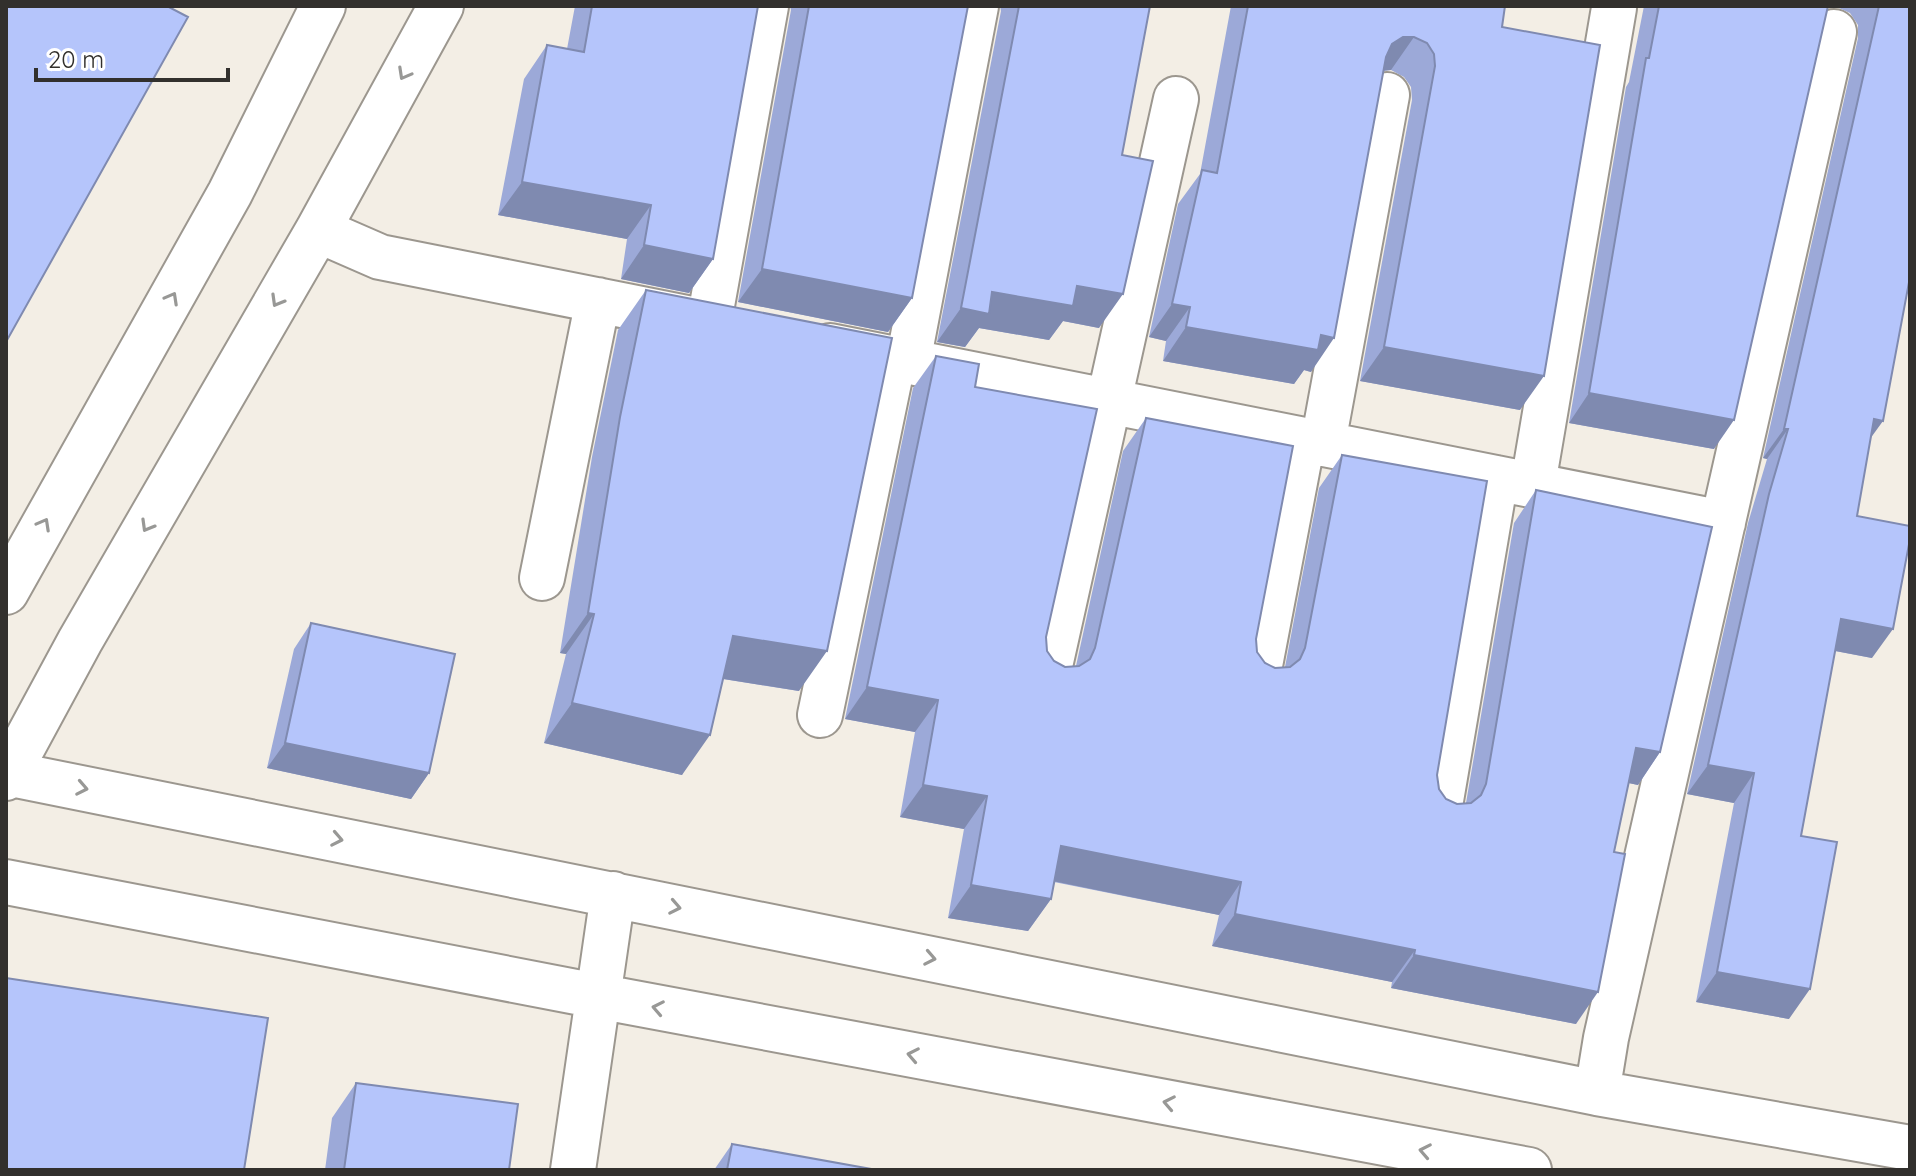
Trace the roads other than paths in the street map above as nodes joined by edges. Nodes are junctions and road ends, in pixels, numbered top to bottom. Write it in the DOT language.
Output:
graph roads {
  1 [pos="323,6"];
  2 [pos="441,6"];
  3 [pos="766,6"];
  4 [pos="976,6"];
  5 [pos="1614,8"];
  6 [pos="1834,32"];
  7 [pos="1387,95"];
  8 [pos="1176,99"];
  9 [pos="318,230"];
  10 [pos="598,300"];
  11 [pos="786,337"];
  12 [pos="901,360"];
  13 [pos="1108,401"];
  14 [pos="1313,441"];
  15 [pos="1514,481"];
  16 [pos="1723,523"];
  17 [pos="542,578"];
  18 [pos="6,592"];
  19 [pos="1048,675"];
  20 [pos="1258,676"];
  21 [pos="820,715"];
  22 [pos="7,775"];
  23 [pos="1439,812"];
  24 [pos="6,882"];
  25 [pos="613,894"];
  26 [pos="597,996"];
  27 [pos="1597,1093"];
  28 [pos="1910,1148"];
  29 [pos="573,1170"];
  30 [pos="1529,1170"];
  18 -- 1 [label="street, one-way"];
  2 -- 9 [label="street, one-way"];
  3 -- 10 [label="street"];
  4 -- 12 [label="street"];
  5 -- 15 [label="street"];
  6 -- 16 [label="street"];
  7 -- 14 [label="street"];
  8 -- 13 [label="street"];
  9 -- 10 [label="street"];
  9 -- 22 [label="street, one-way"];
  10 -- 17 [label="street"];
  11 -- 12 [label="street"];
  12 -- 13 [label="street"];
  12 -- 21 [label="street"];
  13 -- 14 [label="street"];
  13 -- 19 [label="street"];
  14 -- 15 [label="street"];
  14 -- 20 [label="street"];
  15 -- 16 [label="street"];
  15 -- 23 [label="street"];
  16 -- 27 [label="street"];
  22 -- 25 [label="street, one-way"];
  24 -- 26 [label="street"];
  25 -- 26 [label="street"];
  25 -- 27 [label="street, one-way"];
  26 -- 29 [label="street"];
  30 -- 26 [label="street, one-way"];
  27 -- 28 [label="street"];
}
